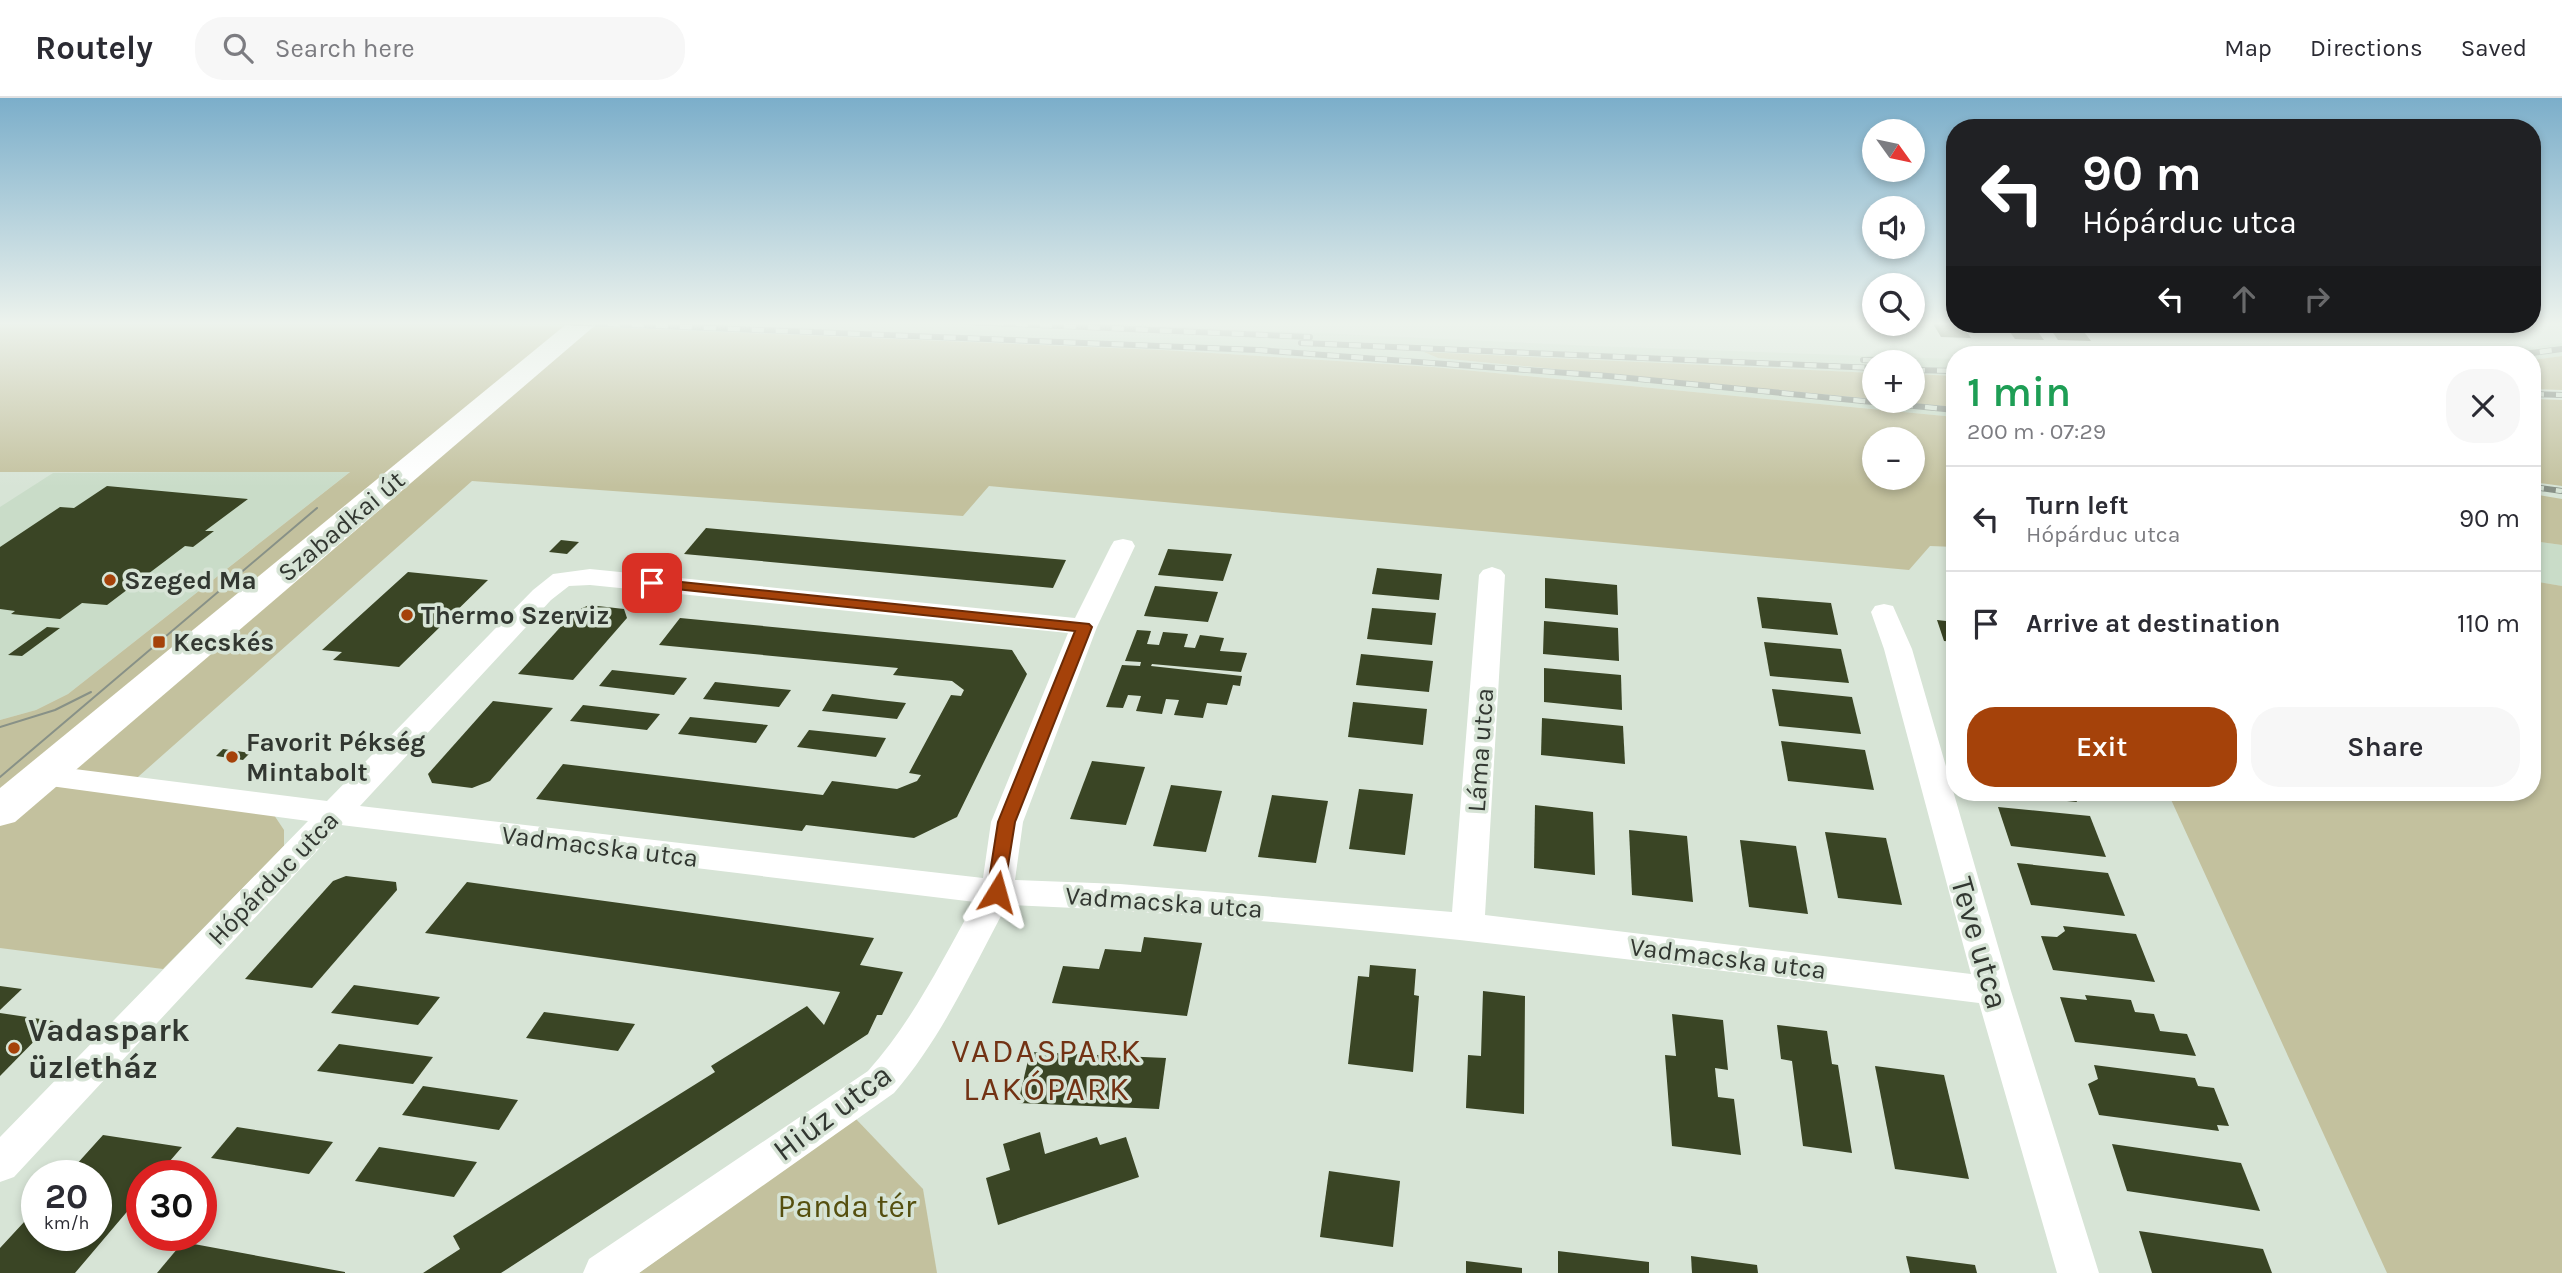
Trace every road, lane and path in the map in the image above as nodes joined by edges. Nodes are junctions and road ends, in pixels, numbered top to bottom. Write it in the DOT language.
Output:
graph roads {
  1 [pos="520,377"];
  2 [pos="1122,546"];
  3 [pos="1492,575"];
  4 [pos="1884,612"];
  5 [pos="1084,627"];
  6 [pos="43,775"];
  7 [pos="0,811"];
  8 [pos="335,814"];
  9 [pos="997,892"];
  10 [pos="1468,926"];
  11 [pos="1993,991"];
  12 [pos="0,1164"];
  13 [pos="604,1273"];
  14 [pos="2078,1273"];
  1 -- 6 [label="main road, Szabadkai út"];
  2 -- 5 [label="street"];
  3 -- 10 [label="street, Láma utca"];
  4 -- 11 [label="street, Teve utca"];
  5 -- 8 [label="street, Hópárduc utca"];
  5 -- 9 [label="street"];
  6 -- 7 [label="main road, Szabadkai út"];
  6 -- 8 [label="street, Vadmacska utca"];
  8 -- 9 [label="street, Vadmacska utca"];
  8 -- 12 [label="street, Hópárduc utca"];
  9 -- 10 [label="street, Vadmacska utca"];
  9 -- 13 [label="street, Hiúz utca"];
  10 -- 11 [label="street, Vadmacska utca"];
  11 -- 14 [label="street, Teve utca"];
}
